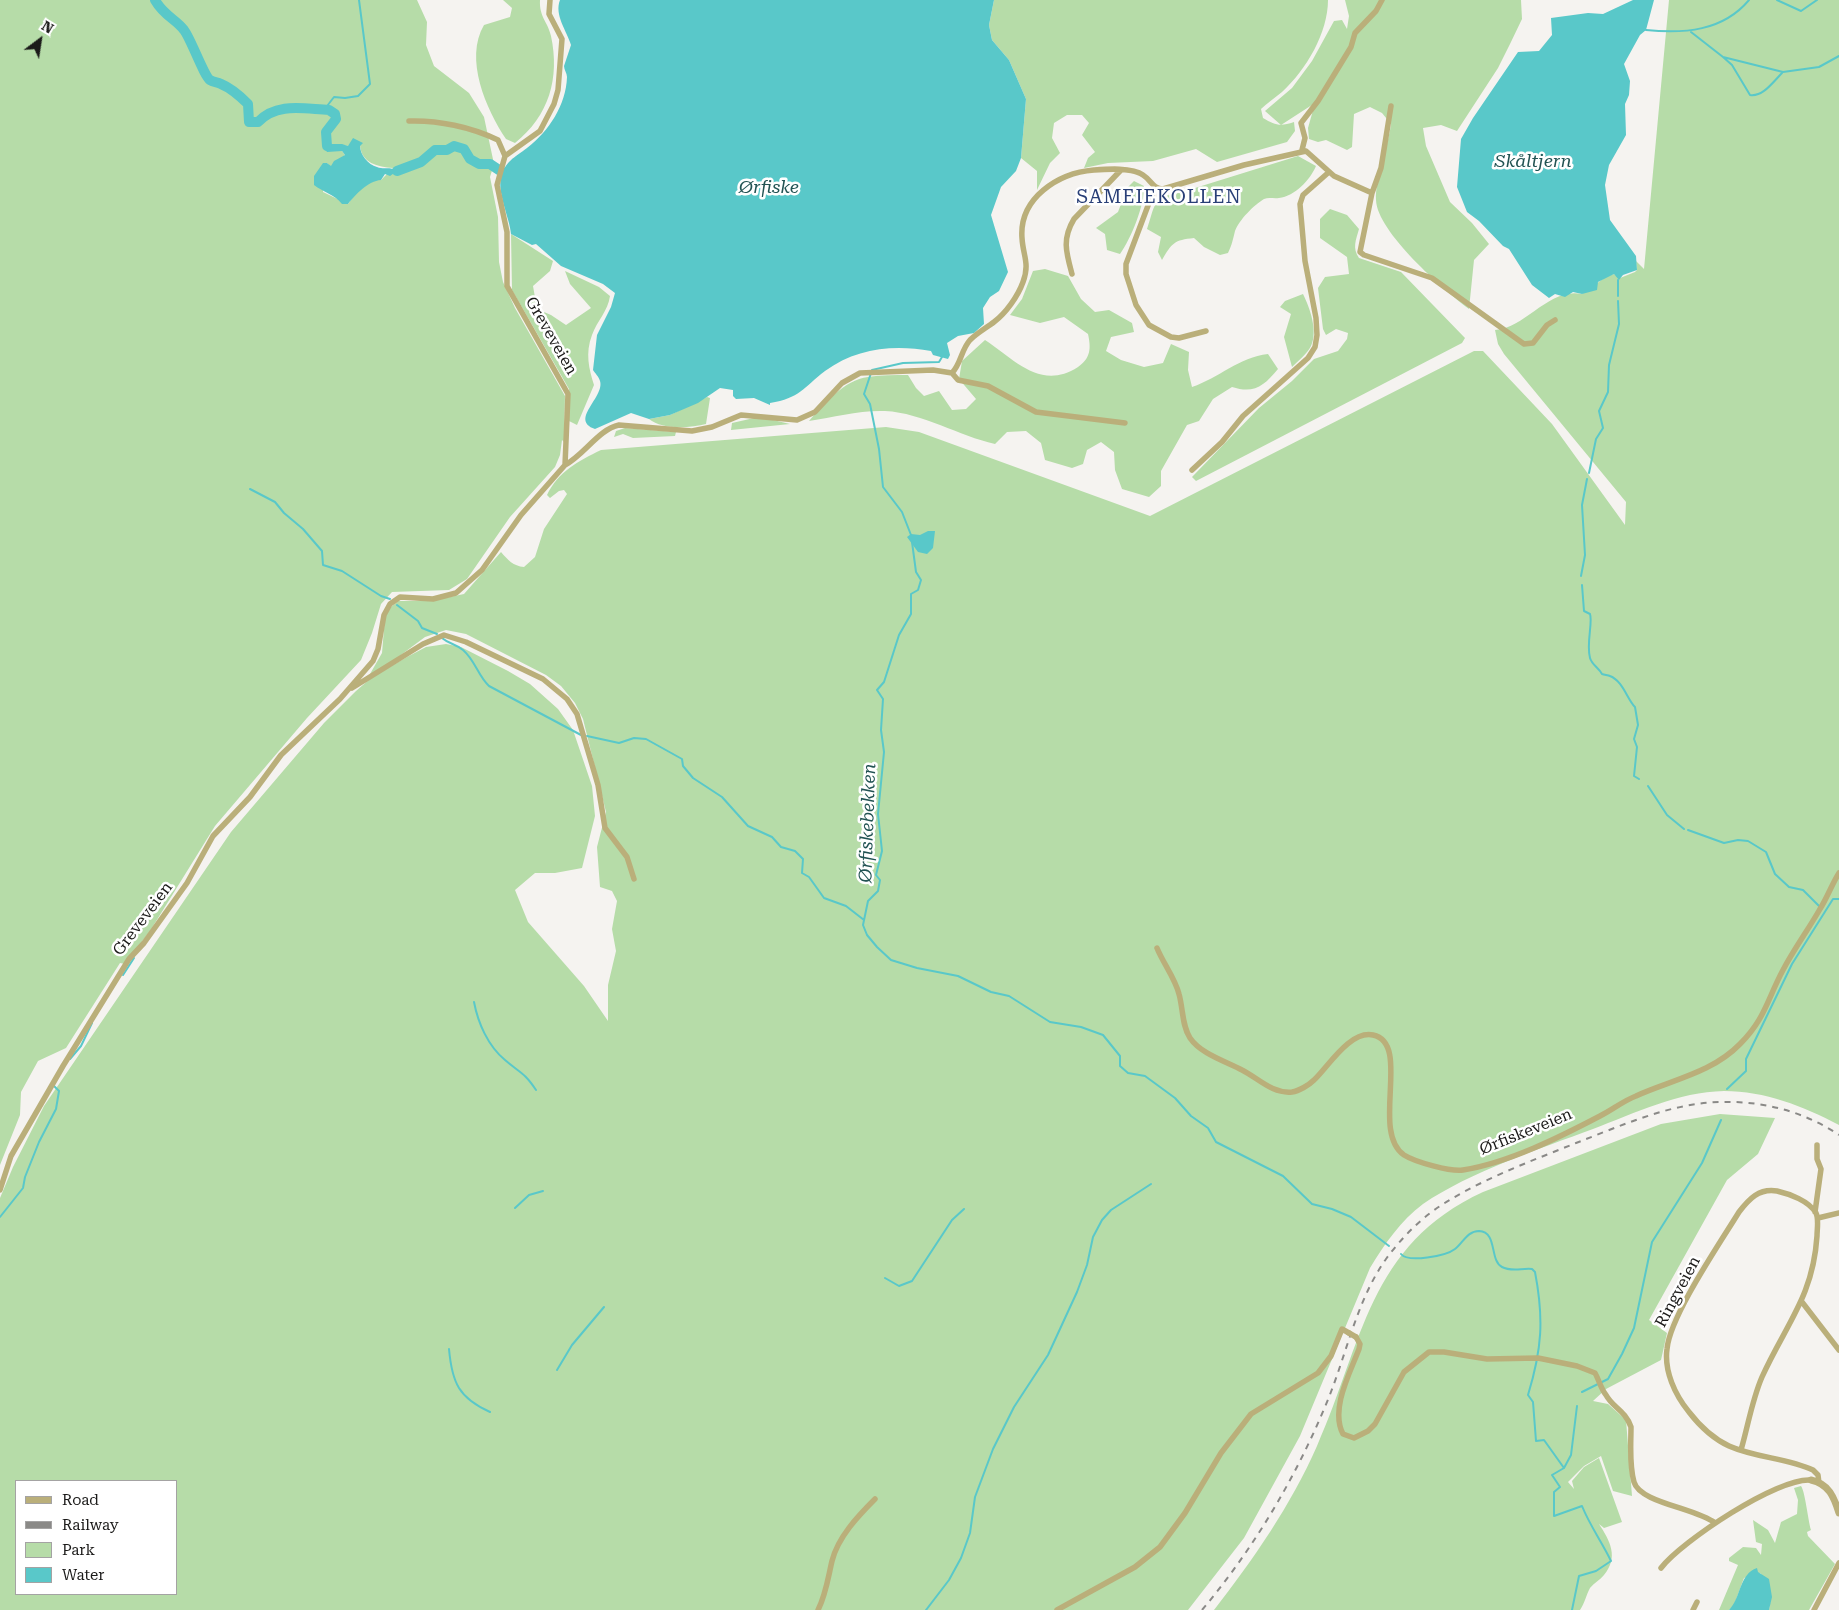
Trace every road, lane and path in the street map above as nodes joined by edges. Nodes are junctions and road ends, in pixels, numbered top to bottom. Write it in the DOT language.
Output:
graph roads {
  1 [pos="550,0"];
  2 [pos="1382,0"];
  3 [pos="1391,106"];
  4 [pos="409,121"];
  5 [pos="1302,150"];
  6 [pos="505,156"];
  7 [pos="1121,170"];
  8 [pos="1329,172"];
  9 [pos="1155,187"];
  10 [pos="1372,193"];
  11 [pos="1072,274"];
  12 [pos="1556,320"];
  13 [pos="1206,331"];
  14 [pos="949,373"];
  15 [pos="1125,423"];
  16 [pos="565,465"];
  17 [pos="1192,470"];
  18 [pos="346,693"];
  19 [pos="1839,873"];
  20 [pos="634,879"];
  21 [pos="1157,948"];
  22 [pos="1817,1145"];
  23 [pos="0,1190"];
  24 [pos="1839,1213"];
  25 [pos="1816,1215"];
  26 [pos="1802,1302"];
  27 [pos="1839,1350"];
  28 [pos="1740,1450"];
  29 [pos="1811,1480"];
  30 [pos="1819,1483"];
  31 [pos="875,1500"];
  32 [pos="1839,1513"];
  33 [pos="1715,1523"];
  34 [pos="1839,1563"];
  35 [pos="1661,1568"];
  36 [pos="1697,1602"];
  37 [pos="818,1610"];
  38 [pos="1057,1610"];
  39 [pos="1693,1610"];
  40 [pos="1814,1610"];
  1 -- 6 [label="street"];
  2 -- 5 [label="street"];
  3 -- 10 [label="street"];
  4 -- 6 [label="street"];
  5 -- 8 [label="street"];
  5 -- 9 [label="street"];
  6 -- 16 [label="street, Greveveien"];
  7 -- 9 [label="street"];
  7 -- 11 [label="street"];
  7 -- 14 [label="street"];
  8 -- 10 [label="street"];
  8 -- 17 [label="street"];
  9 -- 13 [label="street"];
  10 -- 12 [label="street"];
  14 -- 15 [label="street"];
  14 -- 16 [label="street"];
  16 -- 18 [label="street, Greveveien"];
  18 -- 20 [label="street, Greveveien"];
  18 -- 23 [label="street, Greveveien"];
  19 -- 21 [label="street, Ørfiskeveien"];
  22 -- 25 [label="street"];
  24 -- 25 [label="street"];
  25 -- 26 [label="street"];
  25 -- 28 [label="street, Ringveien"];
  26 -- 27 [label="street"];
  26 -- 28 [label="street"];
  28 -- 30 [label="street, Ringveien"];
  29 -- 30 [label="street"];
  29 -- 33 [label="street"];
  30 -- 32 [label="street"];
  31 -- 37 [label="street"];
  33 -- 35 [label="street"];
  33 -- 38 [label="street, bridge"];
  34 -- 40 [label="street"];
  36 -- 39 [label="street"];
}
